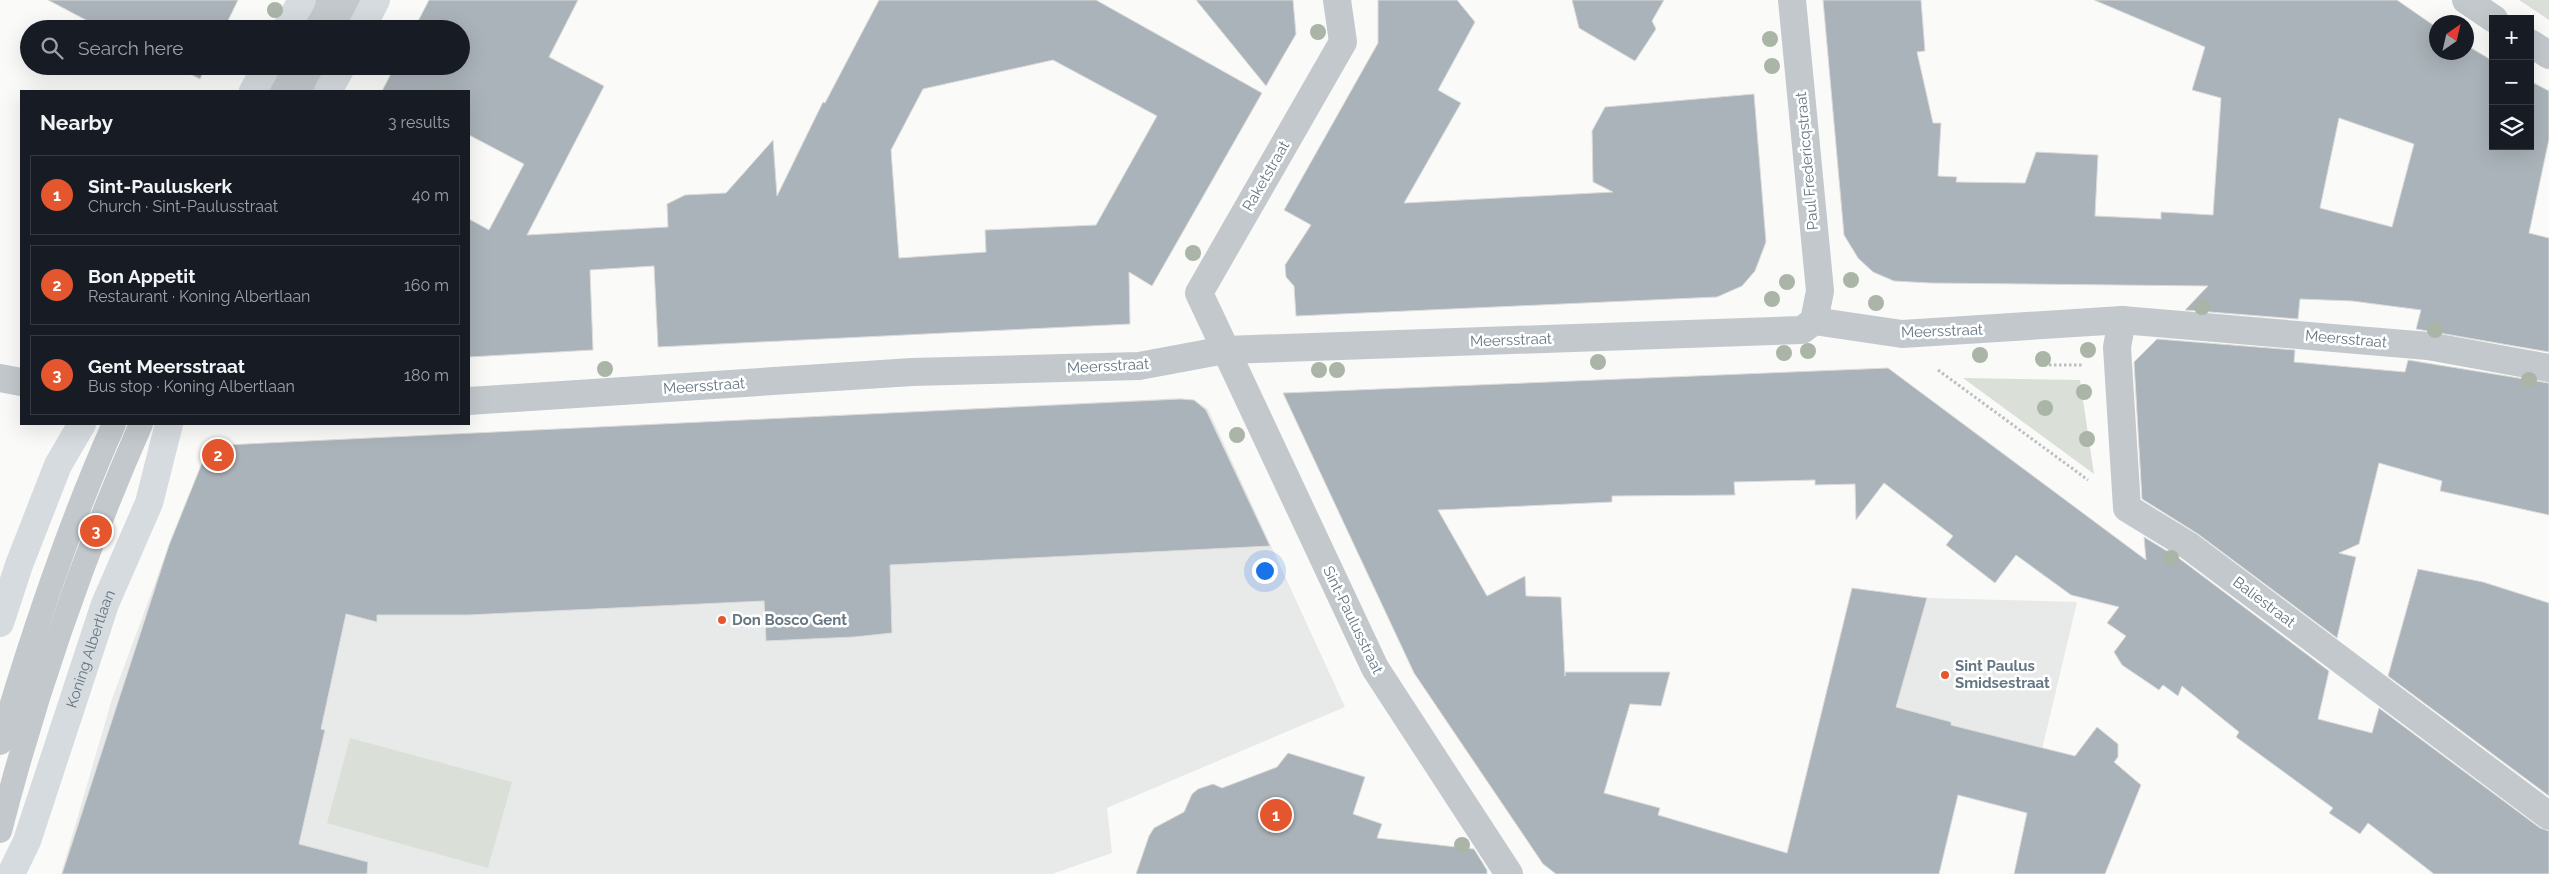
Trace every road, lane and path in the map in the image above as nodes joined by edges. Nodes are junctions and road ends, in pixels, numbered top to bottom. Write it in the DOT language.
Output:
graph roads {
  1 [pos="302,0"];
  2 [pos="324,0"];
  3 [pos="348,0"];
  4 [pos="376,0"];
  5 [pos="1336,0"];
  6 [pos="1792,0"];
  7 [pos="2466,0"];
  8 [pos="2489,16"];
  9 [pos="291,20"];
  10 [pos="314,20"];
  11 [pos="338,20"];
  12 [pos="366,20"];
  13 [pos="2534,46"];
  14 [pos="2549,55"];
  15 [pos="262,75"];
  16 [pos="284,75"];
  17 [pos="310,75"];
  18 [pos="337,75"];
  19 [pos="254,90"];
  20 [pos="277,90"];
  21 [pos="303,90"];
  22 [pos="329,90"];
  23 [pos="2122,320"];
  24 [pos="1814,321"];
  25 [pos="1225,350"];
  26 [pos="2549,368"];
  27 [pos="1938,369"];
  28 [pos="0,378"];
  29 [pos="20,382"];
  30 [pos="470,401"];
  31 [pos="81,425"];
  32 [pos="114,425"];
  33 [pos="141,425"];
  34 [pos="169,425"];
  35 [pos="2127,508"];
  36 [pos="0,623"];
  37 [pos="0,744"];
  38 [pos="2549,816"];
  39 [pos="0,830"];
  40 [pos="11,874"];
  41 [pos="1509,874"];
  1 -- 9 [label="street"];
  2 -- 10 [label="lane"];
  3 -- 11 [label="lane"];
  4 -- 12 [label="street"];
  5 -- 25 [label="street, Raketstraat"];
  6 -- 24 [label="street, Paul Fredericqstraat"];
  7 -- 8 [label="street"];
  13 -- 14 [label="street"];
  15 -- 19 [label="street"];
  16 -- 20 [label="lane"];
  17 -- 21 [label="lane"];
  18 -- 22 [label="street"];
  23 -- 24 [label="street, Meersstraat"];
  23 -- 26 [label="street, Meersstraat"];
  23 -- 35 [label="street"];
  24 -- 25 [label="street, Meersstraat"];
  25 -- 30 [label="street, Meersstraat"];
  25 -- 41 [label="street, Sint-Paulusstraat"];
  27 -- 35 [label="path"];
  28 -- 29 [label="street"];
  31 -- 36 [label="street"];
  32 -- 37 [label="lane"];
  33 -- 39 [label="lane"];
  34 -- 40 [label="street, Koning Albertlaan"];
  35 -- 38 [label="street, Baliestraat"];
}
